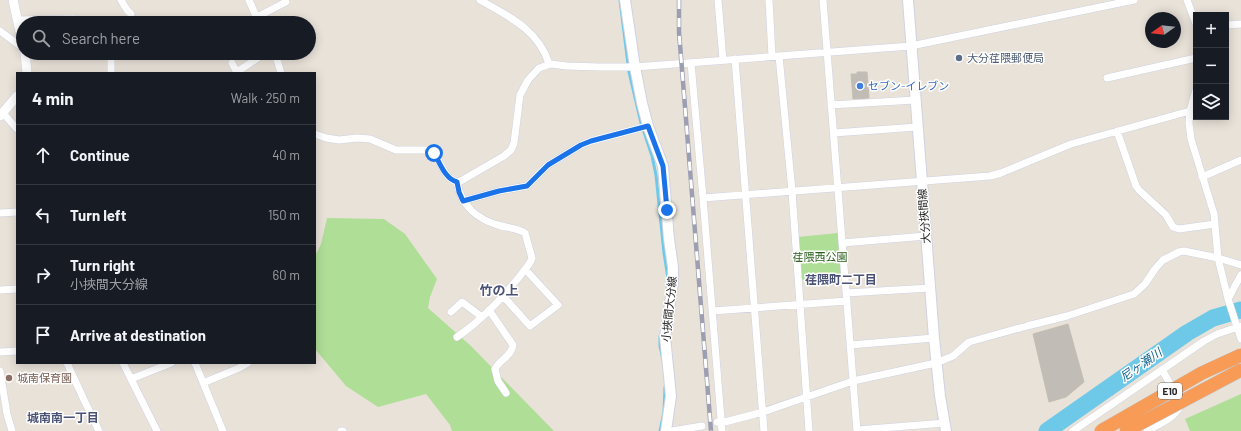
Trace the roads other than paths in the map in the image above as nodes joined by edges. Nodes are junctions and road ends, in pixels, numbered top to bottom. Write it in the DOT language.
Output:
graph roads {
  1 [pos="13,0"];
  2 [pos="121,0"];
  3 [pos="248,0"];
  4 [pos="480,0"];
  5 [pos="625,0"];
  6 [pos="718,0"];
  7 [pos="769,0"];
  8 [pos="823,0"];
  9 [pos="908,0"];
  10 [pos="1134,0"];
  11 [pos="1187,0"];
  12 [pos="286,2"];
  13 [pos="132,14"];
  14 [pos="16,16"];
  15 [pos="256,16"];
  16 [pos="264,16"];
  17 [pos="1193,16"];
  18 [pos="1241,24"];
  19 [pos="1229,25"];
  20 [pos="0,31"];
  21 [pos="16,43"];
  22 [pos="911,46"];
  23 [pos="827,52"];
  24 [pos="776,56"];
  25 [pos="734,59"];
  26 [pos="1193,59"];
  27 [pos="26,60"];
  28 [pos="111,60"];
  29 [pos="255,60"];
  30 [pos="277,60"];
  31 [pos="723,60"];
  32 [pos="232,63"];
  33 [pos="691,63"];
  34 [pos="548,64"];
  35 [pos="635,67"];
  36 [pos="27,72"];
  37 [pos="111,72"];
  38 [pos="237,72"];
  39 [pos="281,72"];
  40 [pos="1106,78"];
  41 [pos="16,97"];
  42 [pos="915,100"];
  43 [pos="1193,100"];
  44 [pos="831,105"];
  45 [pos="1190,111"];
  46 [pos="2,114"];
  47 [pos="648,126"];
  48 [pos="917,127"];
  49 [pos="16,128"];
  50 [pos="1117,131"];
  51 [pos="834,133"];
  52 [pos="316,134"];
  53 [pos="1241,160"];
  54 [pos="1202,177"];
  55 [pos="457,182"];
  56 [pos="922,182"];
  57 [pos="838,187"];
  58 [pos="792,191"];
  59 [pos="746,195"];
  60 [pos="703,198"];
  61 [pos="463,201"];
  62 [pos="16,212"];
  63 [pos="0,213"];
  64 [pos="1215,224"];
  65 [pos="926,236"];
  66 [pos="842,243"];
  67 [pos="1218,258"];
  68 [pos="1241,265"];
  69 [pos="525,269"];
  70 [pos="1241,275"];
  71 [pos="930,288"];
  72 [pos="16,289"];
  73 [pos="0,290"];
  74 [pos="846,293"];
  75 [pos="503,296"];
  76 [pos="1228,299"];
  77 [pos="847,301"];
  78 [pos="800,304"];
  79 [pos="755,308"];
  80 [pos="489,310"];
  81 [pos="712,311"];
  82 [pos="451,312"];
  83 [pos="482,317"];
  84 [pos="1239,326"];
  85 [pos="458,337"];
  86 [pos="934,338"];
  87 [pos="1241,339"];
  88 [pos="850,345"];
  89 [pos="16,351"];
  90 [pos="0,352"];
  91 [pos="1241,355"];
  92 [pos="936,363"];
  93 [pos="68,364"];
  94 [pos="124,364"];
  95 [pos="168,364"];
  96 [pos="194,364"];
  97 [pos="246,364"];
  98 [pos="1162,370"];
  99 [pos="1241,370"];
  100 [pos="0,371"];
  101 [pos="131,379"];
  102 [pos="853,381"];
  103 [pos="203,383"];
  104 [pos="506,393"];
  105 [pos="807,397"];
  106 [pos="763,412"];
  107 [pos="720,425"];
  108 [pos="702,426"];
  109 [pos="946,427"];
  110 [pos="908,429"];
  111 [pos="12,431"];
  112 [pos="99,431"];
  113 [pos="157,431"];
  114 [pos="223,431"];
  115 [pos="666,431"];
  116 [pos="672,431"];
  117 [pos="764,431"];
  118 [pos="809,431"];
  119 [pos="857,431"];
  120 [pos="1073,431"];
  121 [pos="1101,431"];
  122 [pos="1126,431"];
  123 [pos="1147,431"];
  1 -- 14 [label="street"];
  2 -- 13 [label="street"];
  3 -- 15 [label="street"];
  4 -- 34 [label="street"];
  5 -- 35 [label="main road, 小挾間大分線"];
  6 -- 31 [label="street"];
  7 -- 24 [label="street"];
  8 -- 23 [label="street"];
  9 -- 22 [label="main road, 大分挾間線"];
  10 -- 22 [label="street"];
  11 -- 17 [label="street"];
  12 -- 16 [label="street"];
  18 -- 19 [label="street"];
  20 -- 21 [label="street"];
  22 -- 23 [label="street"];
  22 -- 42 [label="main road, 大分挾間線"];
  23 -- 24 [label="street"];
  23 -- 44 [label="street"];
  24 -- 25 [label="street"];
  24 -- 58 [label="street"];
  25 -- 31 [label="street"];
  25 -- 59 [label="street"];
  26 -- 40 [label="street"];
  27 -- 36 [label="street"];
  28 -- 37 [label="street"];
  29 -- 38 [label="street"];
  30 -- 39 [label="street"];
  31 -- 33 [label="street"];
  32 -- 38 [label="street"];
  33 -- 35 [label="street"];
  33 -- 60 [label="street"];
  34 -- 35 [label="street"];
  34 -- 55 [label="street"];
  35 -- 47 [label="main road, 小挾間大分線"];
  41 -- 46 [label="street"];
  42 -- 44 [label="street"];
  42 -- 48 [label="main road, 大分挾間線"];
  43 -- 45 [label="street"];
  44 -- 51 [label="street"];
  45 -- 50 [label="street"];
  45 -- 54 [label="street"];
  46 -- 49 [label="street"];
  47 -- 61 [label="street"];
  47 -- 115 [label="main road, 小挾間大分線"];
  48 -- 51 [label="street"];
  48 -- 56 [label="main road, 大分挾間線"];
  50 -- 56 [label="street"];
  50 -- 64 [label="street"];
  51 -- 57 [label="street"];
  52 -- 55 [label="street"];
  53 -- 54 [label="street"];
  54 -- 64 [label="street"];
  55 -- 61 [label="street"];
  56 -- 57 [label="street"];
  56 -- 65 [label="main road, 大分挾間線"];
  57 -- 58 [label="street"];
  57 -- 66 [label="street"];
  58 -- 59 [label="street"];
  58 -- 78 [label="street"];
  59 -- 60 [label="street"];
  59 -- 79 [label="street"];
  60 -- 81 [label="street"];
  61 -- 69 [label="street"];
  62 -- 63 [label="street"];
  64 -- 67 [label="street"];
  65 -- 66 [label="street"];
  65 -- 71 [label="main road, 大分挾間線"];
  66 -- 74 [label="street"];
  67 -- 68 [label="street"];
  67 -- 76 [label="street"];
  67 -- 92 [label="street"];
  69 -- 75 [label="street"];
  69 -- 75 [label="street"];
  70 -- 76 [label="street"];
  71 -- 74 [label="street"];
  71 -- 86 [label="main road, 大分挾間線"];
  72 -- 73 [label="street"];
  74 -- 77 [label="street"];
  75 -- 80 [label="street"];
  76 -- 84 [label="street"];
  77 -- 78 [label="street"];
  77 -- 88 [label="street"];
  78 -- 79 [label="street"];
  78 -- 105 [label="street"];
  79 -- 81 [label="street"];
  79 -- 106 [label="street"];
  80 -- 83 [label="street"];
  80 -- 104 [label="street"];
  81 -- 107 [label="street"];
  82 -- 83 [label="street"];
  83 -- 85 [label="street"];
  84 -- 87 [label="street"];
  84 -- 98 [label="street"];
  86 -- 88 [label="street"];
  86 -- 92 [label="main road, 大分挾間線"];
  88 -- 102 [label="street"];
  89 -- 90 [label="street"];
  91 -- 121 [label="highway, E10, bridge"];
  92 -- 102 [label="street"];
  92 -- 109 [label="main road, 大分挾間線"];
  93 -- 112 [label="street"];
  94 -- 101 [label="street"];
  95 -- 101 [label="street"];
  96 -- 103 [label="street"];
  97 -- 103 [label="street"];
  98 -- 120 [label="street"];
  98 -- 123 [label="street"];
  99 -- 122 [label="highway, E10, bridge"];
  100 -- 111 [label="street"];
  101 -- 113 [label="street"];
  102 -- 105 [label="street"];
  102 -- 119 [label="street"];
  103 -- 114 [label="street"];
  105 -- 106 [label="street"];
  105 -- 118 [label="street"];
  106 -- 107 [label="street"];
  106 -- 117 [label="street"];
  108 -- 116 [label="street"];
  109 -- 110 [label="street"];
  110 -- 119 [label="street"];
}
